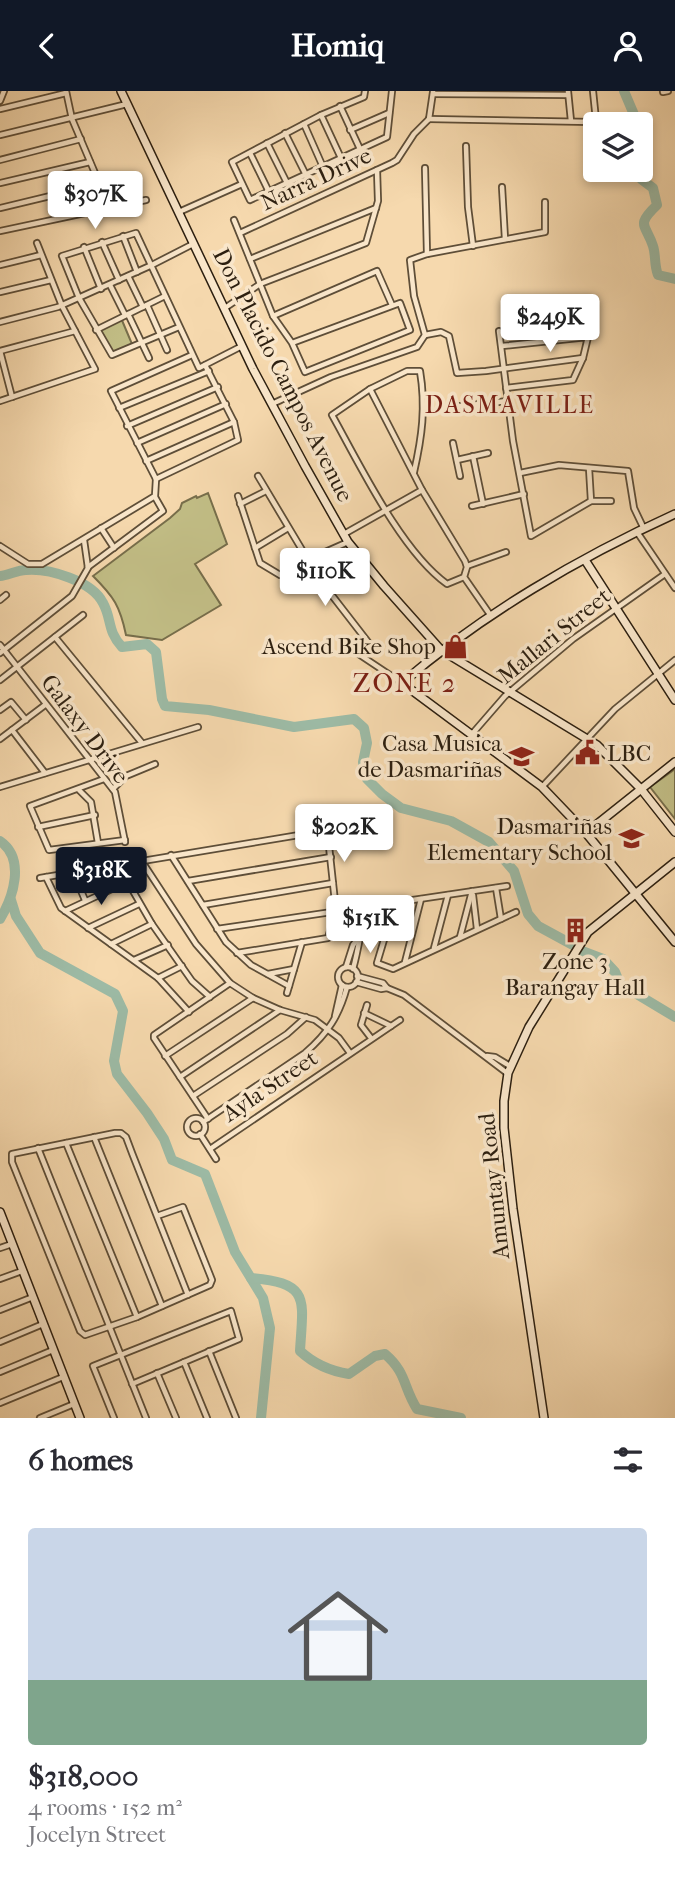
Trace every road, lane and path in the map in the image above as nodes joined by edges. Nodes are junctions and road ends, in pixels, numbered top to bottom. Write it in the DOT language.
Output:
graph roads {
  1 [pos="4,91"];
  2 [pos="121,91"];
  3 [pos="365,91"];
  4 [pos="392,91"];
  5 [pos="593,91"];
  6 [pos="668,91"];
  7 [pos="66,92"];
  8 [pos="433,92"];
  9 [pos="663,92"];
  10 [pos="528,93"];
  11 [pos="568,93"];
  12 [pos="0,101"];
  13 [pos="128,104"];
  14 [pos="340,106"];
  15 [pos="0,109"];
  16 [pos="390,112"];
  17 [pos="321,115"];
  18 [pos="72,118"];
  19 [pos="429,119"];
  20 [pos="571,121"];
  21 [pos="304,124"];
  22 [pos="351,130"];
  23 [pos="285,133"];
  24 [pos="0,135"];
  25 [pos="80,139"];
  26 [pos="267,143"];
  27 [pos="466,146"];
  28 [pos="360,149"];
  29 [pos="250,153"];
  30 [pos="341,158"];
  31 [pos="0,160"];
  32 [pos="90,162"];
  33 [pos="323,167"];
  34 [pos="425,168"];
  35 [pos="377,170"];
  36 [pos="306,175"];
  37 [pos="0,183"];
  38 [pos="100,184"];
  39 [pos="242,184"];
  40 [pos="287,184"];
  41 [pos="502,187"];
  42 [pos="269,192"];
  43 [pos="146,200"];
  44 [pos="545,202"];
  45 [pos="109,206"];
  46 [pos="0,208"];
  47 [pos="376,208"];
  48 [pos="178,212"];
  49 [pos="234,220"];
  50 [pos="0,231"];
  51 [pos="240,233"];
  52 [pos="123,236"];
  53 [pos="505,239"];
  54 [pos="102,242"];
  55 [pos="37,243"];
  56 [pos="195,243"];
  57 [pos="473,246"];
  58 [pos="84,247"];
  59 [pos="427,254"];
  60 [pos="41,255"];
  61 [pos="250,259"];
  62 [pos="0,265"];
  63 [pos="152,265"];
  64 [pos="137,272"];
  65 [pos="128,276"];
  66 [pos="51,280"];
  67 [pos="119,280"];
  68 [pos="260,284"];
  69 [pos="110,285"];
  70 [pos="101,289"];
  71 [pos="0,292"];
  72 [pos="165,296"];
  73 [pos="79,298"];
  74 [pos="392,305"];
  75 [pos="62,306"];
  76 [pos="145,306"];
  77 [pos="225,309"];
  78 [pos="127,315"];
  79 [pos="273,316"];
  80 [pos="585,317"];
  81 [pos="0,322"];
  82 [pos="179,327"];
  83 [pos="96,330"];
  84 [pos="75,331"];
  85 [pos="499,331"];
  86 [pos="160,335"];
  87 [pos="425,335"];
  88 [pos="588,337"];
  89 [pos="142,343"];
  90 [pos="292,343"];
  91 [pos="242,346"];
  92 [pos="502,347"];
  93 [pos="167,350"];
  94 [pos="0,351"];
  95 [pos="192,355"];
  96 [pos="149,358"];
  97 [pos="583,358"];
  98 [pos="205,365"];
  99 [pos="504,368"];
  100 [pos="210,371"];
  101 [pos="218,387"];
  102 [pos="506,388"];
  103 [pos="370,390"];
  104 [pos="12,397"];
  105 [pos="0,401"];
  106 [pos="508,401"];
  107 [pos="226,404"];
  108 [pos="271,404"];
  109 [pos="452,407"];
  110 [pos="119,408"];
  111 [pos="234,422"];
  112 [pos="127,426"];
  113 [pos="136,443"];
  114 [pos="453,443"];
  115 [pos="488,453"];
  116 [pos="473,456"];
  117 [pos="457,460"];
  118 [pos="146,461"];
  119 [pos="589,468"];
  120 [pos="414,472"];
  121 [pos="520,473"];
  122 [pos="460,475"];
  123 [pos="258,476"];
  124 [pos="156,479"];
  125 [pos="422,489"];
  126 [pos="267,491"];
  127 [pos="524,494"];
  128 [pos="155,496"];
  129 [pos="237,496"];
  130 [pos="591,501"];
  131 [pos="611,501"];
  132 [pos="483,504"];
  133 [pos="240,505"];
  134 [pos="472,506"];
  135 [pos="386,510"];
  136 [pos="675,514"];
  137 [pos="288,528"];
  138 [pos="102,529"];
  139 [pos="640,530"];
  140 [pos="346,538"];
  141 [pos="84,540"];
  142 [pos="0,546"];
  143 [pos="114,548"];
  144 [pos="255,548"];
  145 [pos="506,552"];
  146 [pos="307,560"];
  147 [pos="585,560"];
  148 [pos="467,567"];
  149 [pos="88,568"];
  150 [pos="665,574"];
  151 [pos="464,577"];
  152 [pos="675,588"];
  153 [pos="6,595"];
  154 [pos="0,600"];
  155 [pos="615,607"];
  156 [pos="83,615"];
  157 [pos="491,616"];
  158 [pos="55,637"];
  159 [pos="1,649"];
  160 [pos="441,650"];
  161 [pos="675,660"];
  162 [pos="17,668"];
  163 [pos="658,673"];
  164 [pos="0,680"];
  165 [pos="402,683"];
  166 [pos="509,693"];
  167 [pos="675,700"];
  168 [pos="45,705"];
  169 [pos="0,710"];
  170 [pos="26,720"];
  171 [pos="198,727"];
  172 [pos="12,730"];
  173 [pos="472,734"];
  174 [pos="586,738"];
  175 [pos="0,739"];
  176 [pos="142,743"];
  177 [pos="90,760"];
  178 [pos="675,762"];
  179 [pos="155,764"];
  180 [pos="46,773"];
  181 [pos="104,779"];
  182 [pos="0,787"];
  183 [pos="542,787"];
  184 [pos="113,789"];
  185 [pos="640,789"];
  186 [pos="79,790"];
  187 [pos="95,815"];
  188 [pos="38,827"];
  189 [pos="675,832"];
  190 [pos="586,833"];
  191 [pos="98,843"];
  192 [pos="171,855"];
  193 [pos="331,857"];
  194 [pos="141,860"];
  195 [pos="675,863"];
  196 [pos="118,865"];
  197 [pos="73,872"];
  198 [pos="188,881"];
  199 [pos="127,882"];
  200 [pos="333,883"];
  201 [pos="507,886"];
  202 [pos="496,887"];
  203 [pos="472,891"];
  204 [pos="636,893"];
  205 [pos="448,895"];
  206 [pos="421,899"];
  207 [pos="86,900"];
  208 [pos="395,903"];
  209 [pos="139,904"];
  210 [pos="203,905"];
  211 [pos="366,907"];
  212 [pos="65,911"];
  213 [pos="336,911"];
  214 [pos="516,912"];
  215 [pos="500,919"];
  216 [pos="152,924"];
  217 [pos="88,928"];
  218 [pos="217,929"];
  219 [pos="478,929"];
  220 [pos="460,937"];
  221 [pos="358,939"];
  222 [pos="302,942"];
  223 [pos="675,942"];
  224 [pos="111,944"];
  225 [pos="168,945"];
  226 [pos="434,949"];
  227 [pos="237,953"];
  228 [pos="133,960"];
  229 [pos="405,963"];
  230 [pos="182,966"];
  231 [pos="346,968"];
  232 [pos="294,969"];
  233 [pos="354,969"];
  234 [pos="266,975"];
  235 [pos="158,978"];
  236 [pos="357,979"];
  237 [pos="230,983"];
  238 [pos="289,986"];
  239 [pos="345,986"];
  240 [pos="287,993"];
  241 [pos="210,997"];
  242 [pos="253,998"];
  243 [pos="367,1005"];
  244 [pos="280,1010"];
  245 [pos="189,1012"];
  246 [pos="364,1013"];
  247 [pos="306,1017"];
  248 [pos="400,1020"];
  249 [pos="391,1026"];
  250 [pos="329,1028"];
  251 [pos="371,1038"];
  252 [pos="350,1052"];
  253 [pos="165,1056"];
  254 [pos="509,1070"];
  255 [pos="180,1077"];
  256 [pos="193,1096"];
  257 [pos="205,1121"];
  258 [pos="200,1134"];
  259 [pos="94,1137"];
  260 [pos="66,1143"];
  261 [pos="38,1148"];
  262 [pos="210,1149"];
  263 [pos="216,1159"];
  264 [pos="0,1214"];
  265 [pos="157,1216"];
  266 [pos="13,1243"];
  267 [pos="0,1248"];
  268 [pos="23,1271"];
  269 [pos="0,1279"];
  270 [pos="188,1295"];
  271 [pos="33,1297"];
  272 [pos="162,1306"];
  273 [pos="0,1310"];
  274 [pos="137,1317"];
  275 [pos="43,1324"];
  276 [pos="110,1327"];
  277 [pos="0,1342"];
  278 [pos="53,1350"];
  279 [pos="209,1351"];
  280 [pos="121,1356"];
  281 [pos="184,1362"];
  282 [pos="0,1372"];
  283 [pos="157,1373"];
  284 [pos="64,1377"];
  285 [pos="132,1384"];
  286 [pos="0,1403"];
  287 [pos="74,1404"];
  288 [pos="40,1418"];
  289 [pos="80,1418"];
  290 [pos="114,1418"];
  291 [pos="146,1418"];
  292 [pos="176,1418"];
  293 [pos="206,1418"];
  294 [pos="236,1418"];
  295 [pos="544,1418"];
  1 -- 12 [label="street"];
  2 -- 13 [label="street, Don Placido Campos Avenue"];
  3 -- 14 [label="street"];
  4 -- 16 [label="street"];
  5 -- 20 [label="street"];
  6 -- 9 [label="street"];
  7 -- 15 [label="street"];
  7 -- 18 [label="street"];
  8 -- 10 [label="street"];
  8 -- 19 [label="street"];
  10 -- 11 [label="street"];
  11 -- 20 [label="street"];
  13 -- 18 [label="street"];
  13 -- 48 [label="street, Don Placido Campos Avenue"];
  14 -- 17 [label="street"];
  14 -- 22 [label="street"];
  16 -- 22 [label="street"];
  16 -- 28 [label="street"];
  17 -- 21 [label="street"];
  17 -- 30 [label="street"];
  18 -- 24 [label="street"];
  18 -- 25 [label="street"];
  19 -- 20 [label="street"];
  19 -- 35 [label="street, Narra Drive"];
  21 -- 23 [label="street"];
  21 -- 33 [label="street"];
  22 -- 28 [label="street"];
  23 -- 26 [label="street"];
  23 -- 36 [label="street"];
  25 -- 31 [label="street"];
  25 -- 32 [label="street"];
  26 -- 29 [label="street"];
  26 -- 40 [label="street"];
  27 -- 57 [label="street"];
  28 -- 30 [label="street"];
  29 -- 39 [label="street"];
  29 -- 42 [label="street"];
  30 -- 33 [label="street"];
  32 -- 37 [label="street"];
  32 -- 38 [label="street"];
  33 -- 36 [label="street"];
  34 -- 59 [label="street"];
  35 -- 47 [label="street"];
  35 -- 51 [label="street, Narra Drive"];
  36 -- 40 [label="street"];
  38 -- 45 [label="street"];
  38 -- 46 [label="street"];
  39 -- 42 [label="street"];
  39 -- 48 [label="street"];
  40 -- 42 [label="street"];
  41 -- 53 [label="street"];
  43 -- 45 [label="street"];
  44 -- 53 [label="street"];
  45 -- 50 [label="street"];
  47 -- 61 [label="street"];
  47 -- 68 [label="street"];
  48 -- 56 [label="street, Don Placido Campos Avenue"];
  49 -- 51 [label="street"];
  51 -- 61 [label="street"];
  52 -- 54 [label="street"];
  52 -- 63 [label="street"];
  52 -- 64 [label="street"];
  53 -- 57 [label="street"];
  54 -- 58 [label="street"];
  54 -- 67 [label="street"];
  55 -- 60 [label="street"];
  56 -- 63 [label="street"];
  56 -- 77 [label="street, Don Placido Campos Avenue"];
  57 -- 59 [label="street"];
  58 -- 70 [label="street"];
  58 -- 73 [label="street"];
  59 -- 87 [label="street"];
  60 -- 62 [label="street"];
  60 -- 66 [label="street"];
  61 -- 68 [label="street"];
  63 -- 64 [label="street"];
  63 -- 72 [label="street"];
  64 -- 65 [label="street"];
  65 -- 67 [label="street"];
  65 -- 76 [label="street"];
  66 -- 71 [label="street"];
  66 -- 75 [label="street"];
  67 -- 69 [label="street"];
  68 -- 77 [label="street"];
  68 -- 79 [label="street"];
  69 -- 70 [label="street"];
  69 -- 78 [label="street"];
  70 -- 73 [label="street"];
  72 -- 76 [label="street"];
  72 -- 82 [label="street"];
  73 -- 75 [label="street"];
  73 -- 83 [label="street"];
  74 -- 79 [label="street"];
  74 -- 90 [label="street"];
  74 -- 90 [label="street"];
  75 -- 81 [label="street"];
  75 -- 84 [label="street"];
  76 -- 78 [label="street"];
  76 -- 86 [label="street"];
  77 -- 91 [label="street, Don Placido Campos Avenue"];
  78 -- 83 [label="street"];
  78 -- 89 [label="street"];
  79 -- 90 [label="street"];
  80 -- 88 [label="street"];
  82 -- 86 [label="street"];
  82 -- 95 [label="street"];
  83 -- 89 [label="street"];
  84 -- 94 [label="street"];
  84 -- 104 [label="street"];
  85 -- 92 [label="street"];
  86 -- 89 [label="street"];
  86 -- 93 [label="street"];
  87 -- 99 [label="street"];
  87 -- 108 [label="street"];
  88 -- 92 [label="street"];
  88 -- 97 [label="street"];
  89 -- 96 [label="street"];
  91 -- 98 [label="street"];
  91 -- 108 [label="street, Don Placido Campos Avenue"];
  92 -- 99 [label="street"];
  94 -- 104 [label="street"];
  95 -- 98 [label="street"];
  95 -- 110 [label="street"];
  97 -- 99 [label="street"];
  97 -- 102 [label="street"];
  98 -- 100 [label="street"];
  99 -- 102 [label="street"];
  100 -- 101 [label="street"];
  100 -- 110 [label="street"];
  101 -- 107 [label="street"];
  101 -- 112 [label="street"];
  102 -- 106 [label="street"];
  103 -- 120 [label="street"];
  103 -- 120 [label="street"];
  103 -- 135 [label="street"];
  104 -- 105 [label="street"];
  106 -- 109 [label="street"];
  106 -- 121 [label="street"];
  107 -- 111 [label="street"];
  107 -- 113 [label="street"];
  108 -- 140 [label="street, Don Placido Campos Avenue"];
  110 -- 112 [label="street"];
  111 -- 118 [label="street"];
  111 -- 124 [label="street"];
  112 -- 113 [label="street"];
  113 -- 118 [label="street"];
  114 -- 117 [label="street"];
  115 -- 116 [label="street"];
  116 -- 117 [label="street"];
  116 -- 132 [label="street"];
  117 -- 122 [label="street"];
  118 -- 124 [label="street"];
  119 -- 121 [label="street"];
  119 -- 130 [label="street"];
  119 -- 139 [label="street"];
  120 -- 125 [label="street"];
  121 -- 127 [label="street"];
  123 -- 126 [label="street"];
  124 -- 128 [label="street"];
  125 -- 135 [label="street"];
  125 -- 148 [label="street"];
  126 -- 133 [label="street"];
  126 -- 137 [label="street"];
  127 -- 130 [label="street"];
  127 -- 132 [label="street"];
  128 -- 138 [label="street"];
  128 -- 143 [label="street"];
  129 -- 133 [label="street"];
  130 -- 131 [label="street"];
  132 -- 134 [label="street"];
  133 -- 144 [label="street"];
  135 -- 140 [label="street"];
  135 -- 151 [label="street"];
  136 -- 139 [label="street"];
  137 -- 144 [label="street"];
  137 -- 146 [label="street"];
  138 -- 141 [label="street"];
  138 -- 143 [label="street"];
  139 -- 147 [label="street"];
  139 -- 150 [label="street"];
  140 -- 146 [label="street"];
  140 -- 160 [label="street, Don Placido Campos Avenue"];
  141 -- 142 [label="street"];
  141 -- 149 [label="street"];
  143 -- 149 [label="street"];
  144 -- 146 [label="street"];
  145 -- 148 [label="street"];
  146 -- 165 [label="street"];
  147 -- 155 [label="street"];
  147 -- 157 [label="street"];
  148 -- 151 [label="street"];
  149 -- 159 [label="street"];
  150 -- 152 [label="street"];
  150 -- 155 [label="street, Mallari Street"];
  151 -- 157 [label="street"];
  153 -- 154 [label="street"];
  155 -- 163 [label="street"];
  155 -- 166 [label="street, Mallari Street"];
  156 -- 158 [label="street"];
  157 -- 160 [label="street"];
  158 -- 162 [label="street"];
  158 -- 176 [label="street"];
  159 -- 162 [label="street, Galaxy Drive"];
  160 -- 165 [label="street"];
  160 -- 166 [label="street, Don Placido Campos Avenue"];
  161 -- 163 [label="street"];
  162 -- 164 [label="street"];
  162 -- 168 [label="street, Galaxy Drive"];
  163 -- 167 [label="street"];
  163 -- 174 [label="street"];
  165 -- 173 [label="street"];
  166 -- 173 [label="street, Mallari Street"];
  166 -- 174 [label="street, Don Placido Campos Avenue"];
  168 -- 170 [label="street"];
  168 -- 177 [label="street, Galaxy Drive"];
  169 -- 170 [label="street"];
  170 -- 172 [label="street"];
  171 -- 176 [label="street"];
  172 -- 175 [label="street"];
  172 -- 180 [label="street"];
  173 -- 183 [label="street"];
  174 -- 183 [label="street"];
  174 -- 185 [label="street, Don Placido Campos Avenue"];
  176 -- 177 [label="street"];
  177 -- 180 [label="street"];
  177 -- 181 [label="street, Galaxy Drive"];
  178 -- 185 [label="street"];
  179 -- 184 [label="street"];
  180 -- 182 [label="street"];
  181 -- 184 [label="street, Galaxy Drive"];
  181 -- 186 [label="street"];
  183 -- 190 [label="street"];
  184 -- 191 [label="street, Galaxy Drive"];
  185 -- 189 [label="street, Don Placido Campos Avenue"];
  185 -- 190 [label="street"];
  186 -- 187 [label="street"];
  186 -- 188 [label="street"];
  187 -- 188 [label="street"];
  187 -- 191 [label="street"];
  188 -- 191 [label="street"];
  190 -- 204 [label="street"];
  192 -- 193 [label="street"];
  192 -- 194 [label="street"];
  192 -- 198 [label="street"];
  193 -- 198 [label="street"];
  193 -- 200 [label="street"];
  194 -- 196 [label="street"];
  194 -- 237 [label="street"];
  195 -- 204 [label="street, Amuntay Road"];
  196 -- 197 [label="street"];
  196 -- 199 [label="street"];
  197 -- 207 [label="street"];
  197 -- 212 [label="street"];
  198 -- 210 [label="street"];
  199 -- 207 [label="street"];
  199 -- 209 [label="street"];
  200 -- 210 [label="street"];
  200 -- 213 [label="street"];
  201 -- 202 [label="street"];
  202 -- 203 [label="street"];
  202 -- 215 [label="street"];
  203 -- 205 [label="street"];
  203 -- 219 [label="street"];
  203 -- 220 [label="street"];
  204 -- 223 [label="street"];
  204 -- 254 [label="street, Amuntay Road"];
  205 -- 206 [label="street"];
  205 -- 226 [label="street"];
  206 -- 208 [label="street"];
  206 -- 229 [label="street"];
  207 -- 212 [label="street"];
  208 -- 211 [label="street"];
  208 -- 229 [label="street"];
  209 -- 216 [label="street"];
  209 -- 217 [label="street"];
  210 -- 218 [label="street"];
  211 -- 213 [label="street"];
  211 -- 221 [label="street"];
  212 -- 217 [label="street"];
  213 -- 218 [label="street"];
  213 -- 222 [label="street"];
  214 -- 215 [label="street"];
  215 -- 219 [label="street"];
  216 -- 224 [label="street"];
  216 -- 225 [label="street"];
  217 -- 224 [label="street"];
  218 -- 227 [label="street"];
  219 -- 220 [label="street"];
  220 -- 226 [label="street"];
  221 -- 231 [label="street"];
  221 -- 233 [label="street"];
  222 -- 227 [label="street"];
  222 -- 232 [label="street"];
  224 -- 228 [label="street"];
  225 -- 228 [label="street"];
  225 -- 230 [label="street"];
  226 -- 229 [label="street"];
  227 -- 234 [label="street"];
  228 -- 235 [label="street"];
  230 -- 235 [label="street"];
  230 -- 241 [label="street"];
  231 -- 233 [label="street"];
  231 -- 239 [label="street"];
  232 -- 234 [label="street"];
  232 -- 238 [label="street"];
  233 -- 236 [label="street"];
  234 -- 238 [label="street"];
  235 -- 245 [label="street"];
  236 -- 239 [label="street"];
  236 -- 254 [label="street"];
  237 -- 241 [label="street"];
  237 -- 242 [label="street"];
  238 -- 240 [label="street"];
  239 -- 250 [label="street"];
  241 -- 245 [label="street"];
  242 -- 244 [label="street"];
  242 -- 253 [label="street"];
  243 -- 246 [label="street"];
  244 -- 247 [label="street"];
  244 -- 255 [label="street"];
  245 -- 253 [label="street"];
  246 -- 249 [label="street"];
  246 -- 251 [label="street"];
  247 -- 250 [label="street"];
  247 -- 256 [label="street"];
  248 -- 249 [label="street, Ayla Street"];
  249 -- 251 [label="street, Ayla Street"];
  250 -- 252 [label="street"];
  250 -- 257 [label="street"];
  251 -- 252 [label="street, Ayla Street"];
  252 -- 262 [label="street, Ayla Street"];
  253 -- 255 [label="street"];
  254 -- 295 [label="street, Amuntay Road"];
  255 -- 256 [label="street"];
  256 -- 257 [label="street"];
  257 -- 258 [label="street"];
  257 -- 258 [label="street"];
  258 -- 262 [label="street"];
  259 -- 260 [label="street"];
  259 -- 265 [label="street"];
  259 -- 272 [label="street"];
  260 -- 261 [label="street"];
  260 -- 274 [label="street"];
  261 -- 276 [label="street"];
  261 -- 276 [label="street"];
  262 -- 263 [label="street"];
  264 -- 266 [label="street"];
  265 -- 270 [label="street"];
  265 -- 270 [label="street"];
  266 -- 267 [label="street"];
  266 -- 268 [label="street"];
  268 -- 269 [label="street"];
  268 -- 271 [label="street"];
  270 -- 272 [label="street"];
  271 -- 273 [label="street"];
  271 -- 275 [label="street"];
  272 -- 274 [label="street"];
  274 -- 276 [label="street"];
  275 -- 277 [label="street"];
  275 -- 278 [label="street"];
  276 -- 280 [label="street"];
  278 -- 282 [label="street"];
  278 -- 284 [label="street"];
  279 -- 280 [label="street"];
  279 -- 281 [label="street"];
  279 -- 294 [label="street"];
  280 -- 285 [label="street"];
  280 -- 290 [label="street"];
  281 -- 283 [label="street"];
  281 -- 293 [label="street"];
  283 -- 285 [label="street"];
  283 -- 292 [label="street"];
  284 -- 286 [label="street"];
  284 -- 287 [label="street"];
  285 -- 291 [label="street"];
  287 -- 288 [label="street"];
  287 -- 289 [label="street"];
}
